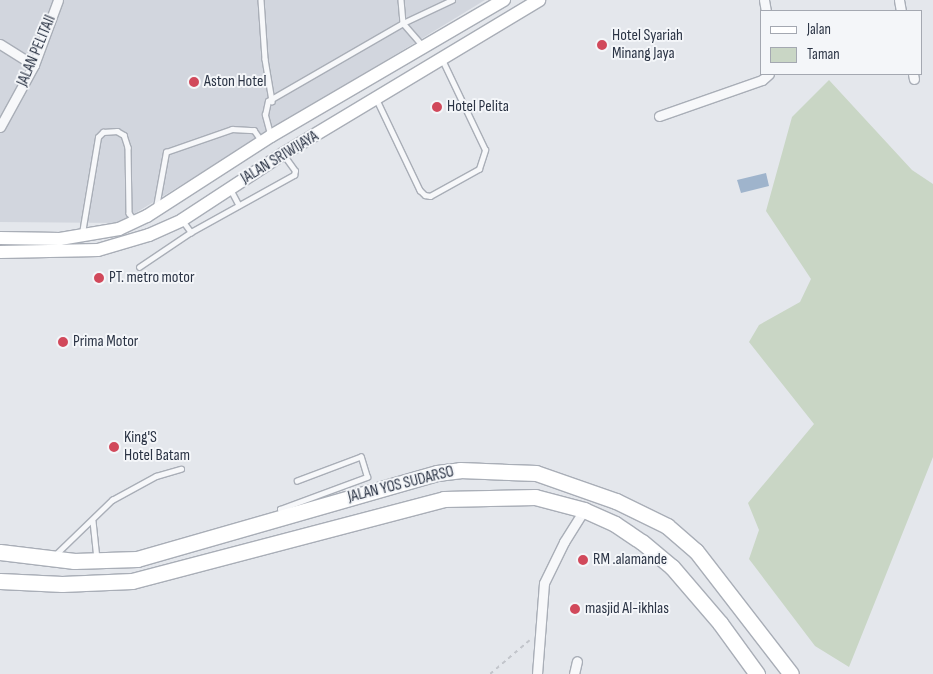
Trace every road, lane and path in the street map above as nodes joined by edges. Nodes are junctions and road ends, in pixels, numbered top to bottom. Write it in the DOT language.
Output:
graph roads {
  1 [pos="58,0"];
  2 [pos="260,0"];
  3 [pos="401,0"];
  4 [pos="452,0"];
  5 [pos="504,0"];
  6 [pos="539,0"];
  7 [pos="403,24"];
  8 [pos="0,40"];
  9 [pos="0,44"];
  10 [pos="424,47"];
  11 [pos="442,58"];
  12 [pos="34,65"];
  13 [pos="768,75"];
  14 [pos="376,99"];
  15 [pos="332,100"];
  16 [pos="272,101"];
  17 [pos="659,116"];
  18 [pos="344,120"];
  19 [pos="0,127"];
  20 [pos="266,138"];
  21 [pos="283,154"];
  22 [pos="230,189"];
  23 [pos="239,205"];
  24 [pos="156,210"];
  25 [pos="182,220"];
  26 [pos="135,222"];
  27 [pos="191,232"];
  28 [pos="82,236"];
  29 [pos="0,238"];
  30 [pos="0,252"];
  31 [pos="139,267"];
  32 [pos="181,468"];
  33 [pos="297,481"];
  34 [pos="584,510"];
  35 [pos="283,515"];
  36 [pos="93,521"];
  37 [pos="0,552"];
  38 [pos="51,558"];
  39 [pos="98,562"];
  40 [pos="0,581"];
  41 [pos="540,634"];
  42 [pos="577,662"];
  43 [pos="490,674"];
  44 [pos="537,674"];
  45 [pos="574,674"];
  46 [pos="757,674"];
  47 [pos="791,674"];
  1 -- 12 [label="street, JALAN PELITAII"];
  2 -- 16 [label="lane"];
  3 -- 7 [label="lane"];
  4 -- 7 [label="lane"];
  5 -- 10 [label="main road, JALAN SRIWIJAYA"];
  6 -- 11 [label="main road, JALAN SRIWIJAYA"];
  7 -- 10 [label="lane"];
  7 -- 16 [label="lane"];
  8 -- 9 [label="street"];
  9 -- 12 [label="street"];
  10 -- 15 [label="main road, JALAN SRIWIJAYA"];
  11 -- 14 [label="main road, JALAN SRIWIJAYA"];
  11 -- 14 [label="lane"];
  12 -- 19 [label="street, JALAN PELITAII"];
  13 -- 17 [label="street"];
  14 -- 18 [label="main road, JALAN SRIWIJAYA"];
  15 -- 18 [label="main road"];
  15 -- 20 [label="main road, JALAN SRIWIJAYA"];
  16 -- 20 [label="lane"];
  18 -- 21 [label="main road, JALAN SRIWIJAYA"];
  20 -- 24 [label="main road, JALAN SRIWIJAYA"];
  20 -- 24 [label="lane"];
  21 -- 22 [label="main road, JALAN SRIWIJAYA"];
  21 -- 23 [label="lane"];
  22 -- 23 [label="lane"];
  22 -- 25 [label="main road, JALAN SRIWIJAYA"];
  23 -- 27 [label="lane"];
  24 -- 26 [label="main road, JALAN SRIWIJAYA"];
  25 -- 27 [label="lane"];
  25 -- 30 [label="main road, JALAN SRIWIJAYA"];
  26 -- 28 [label="main road, JALAN SRIWIJAYA"];
  26 -- 28 [label="lane"];
  27 -- 31 [label="lane"];
  28 -- 29 [label="main road, JALAN SRIWIJAYA"];
  32 -- 36 [label="lane"];
  33 -- 35 [label="lane"];
  34 -- 40 [label="main road, JALAN YOS SUDARSO"];
  34 -- 41 [label="street"];
  34 -- 46 [label="main road, JALAN YOS SUDARSO"];
  35 -- 39 [label="main road, JALAN YOS SUDARSO"];
  35 -- 47 [label="main road, JALAN YOS SUDARSO"];
  36 -- 38 [label="lane"];
  36 -- 39 [label="lane"];
  37 -- 38 [label="main road, JALAN YOS SUDARSO"];
  38 -- 39 [label="main road, JALAN YOS SUDARSO"];
  41 -- 43 [label="path"];
  41 -- 44 [label="street"];
  42 -- 45 [label="street"];
}
